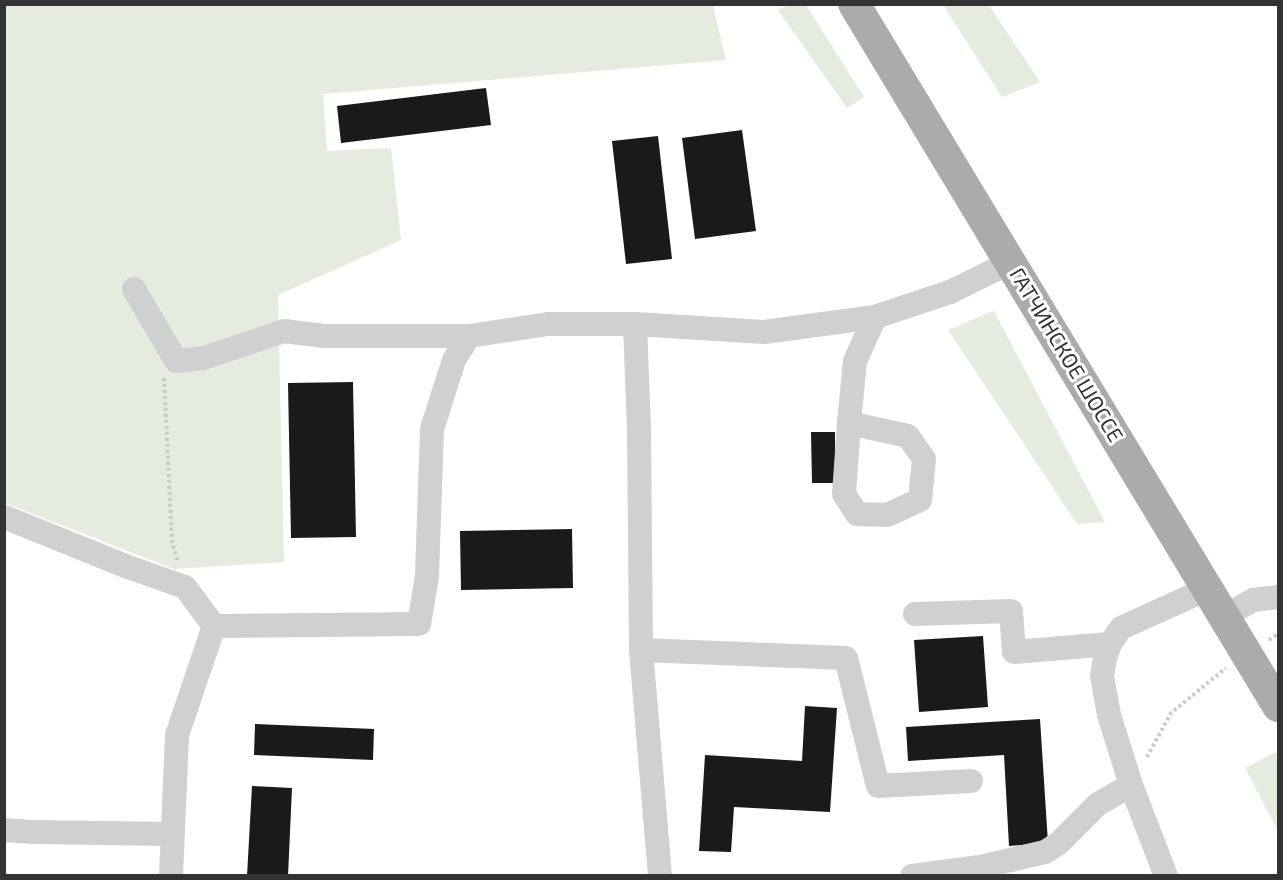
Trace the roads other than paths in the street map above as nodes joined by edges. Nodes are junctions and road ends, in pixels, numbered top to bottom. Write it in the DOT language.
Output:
graph roads {
  1 [pos="854,4"];
  2 [pos="1011,262"];
  3 [pos="134,289"];
  4 [pos="875,317"];
  5 [pos="635,324"];
  6 [pos="469,336"];
  7 [pos="849,423"];
  8 [pos="4,517"];
  9 [pos="1207,589"];
  10 [pos="1278,597"];
  11 [pos="915,614"];
  12 [pos="1224,617"];
  13 [pos="214,626"];
  14 [pos="1110,644"];
  15 [pos="641,650"];
  16 [pos="1278,706"];
  17 [pos="971,781"];
  18 [pos="1131,785"];
  19 [pos="4,830"];
  20 [pos="173,834"];
  21 [pos="963,873"];
  22 [pos="171,876"];
  23 [pos="660,876"];
  24 [pos="912,876"];
  25 [pos="1166,876"];
  1 -- 2 [label="main road, ГАТЧИНСКОЕ ШОССЕ"];
  2 -- 4 [label="street"];
  2 -- 9 [label="main road, ГАТЧИНСКОЕ ШОССЕ"];
  3 -- 6 [label="street"];
  4 -- 5 [label="street"];
  4 -- 7 [label="street"];
  5 -- 6 [label="street"];
  5 -- 15 [label="street"];
  6 -- 13 [label="street"];
  8 -- 13 [label="street"];
  9 -- 12 [label="main road, ГАТЧИНСКОЕ ШОССЕ"];
  9 -- 14 [label="street"];
  10 -- 12 [label="street"];
  11 -- 14 [label="street"];
  12 -- 16 [label="main road, ГАТЧИНСКОЕ ШОССЕ"];
  13 -- 20 [label="street"];
  14 -- 18 [label="street"];
  15 -- 17 [label="street"];
  15 -- 23 [label="street"];
  18 -- 21 [label="street"];
  18 -- 25 [label="street"];
  19 -- 20 [label="street"];
  20 -- 22 [label="street"];
  21 -- 24 [label="street"];
}
